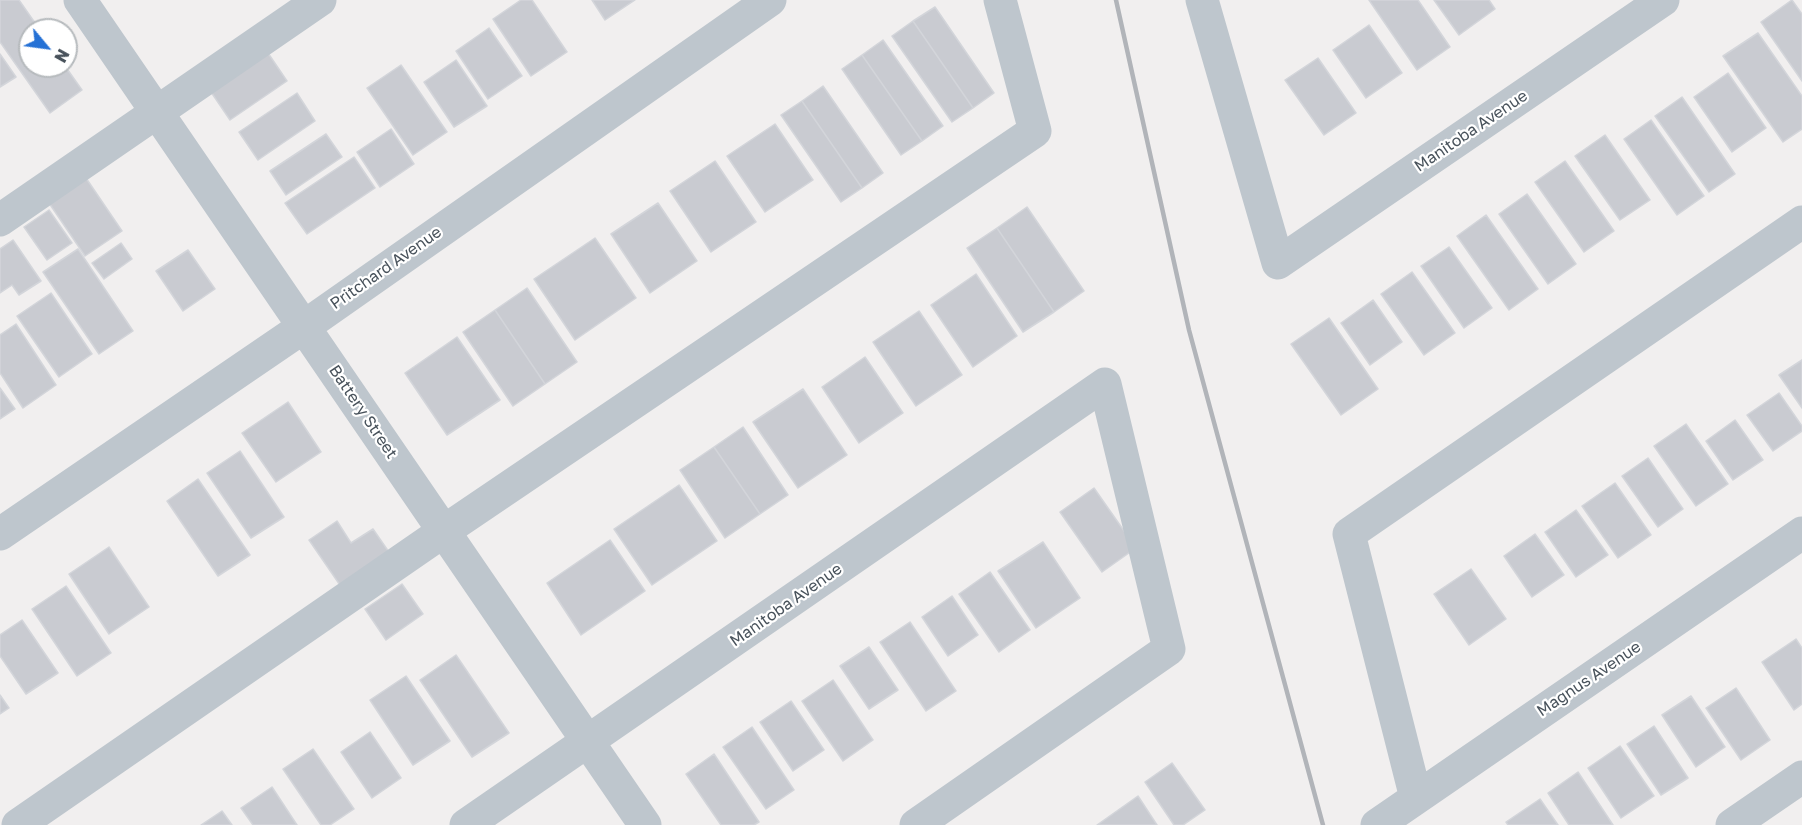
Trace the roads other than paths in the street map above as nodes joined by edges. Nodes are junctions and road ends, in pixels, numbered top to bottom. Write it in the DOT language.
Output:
graph roads {
  1 [pos="80,0"];
  2 [pos="320,0"];
  3 [pos="770,0"];
  4 [pos="1000,0"];
  5 [pos="1664,0"];
  6 [pos="1208,3"];
  7 [pos="157,111"];
  8 [pos="0,220"];
  9 [pos="1802,222"];
  10 [pos="305,326"];
  11 [pos="444,531"];
  12 [pos="1802,533"];
  13 [pos="0,534"];
  14 [pos="588,742"];
  15 [pos="1802,777"];
  16 [pos="1416,798"];
  17 [pos="18,825"];
  18 [pos="466,825"];
  19 [pos="645,825"];
  20 [pos="916,825"];
  21 [pos="1377,825"];
  22 [pos="1732,825"];
  1 -- 7 [label="street, Battery Street"];
  2 -- 7 [label="street"];
  3 -- 10 [label="street, Pritchard Avenue"];
  4 -- 11 [label="street"];
  5 -- 6 [label="street, Manitoba Avenue"];
  7 -- 8 [label="street"];
  7 -- 10 [label="street, Battery Street"];
  9 -- 16 [label="street"];
  10 -- 11 [label="street, Battery Street"];
  10 -- 13 [label="street, Pritchard Avenue"];
  11 -- 14 [label="street, Battery Street"];
  11 -- 17 [label="street"];
  12 -- 16 [label="street, Magnus Avenue"];
  14 -- 18 [label="street, Manitoba Avenue"];
  14 -- 19 [label="street, Battery Street"];
  14 -- 20 [label="street, Manitoba Avenue"];
  15 -- 22 [label="street"];
  16 -- 21 [label="street, Magnus Avenue"];
}
